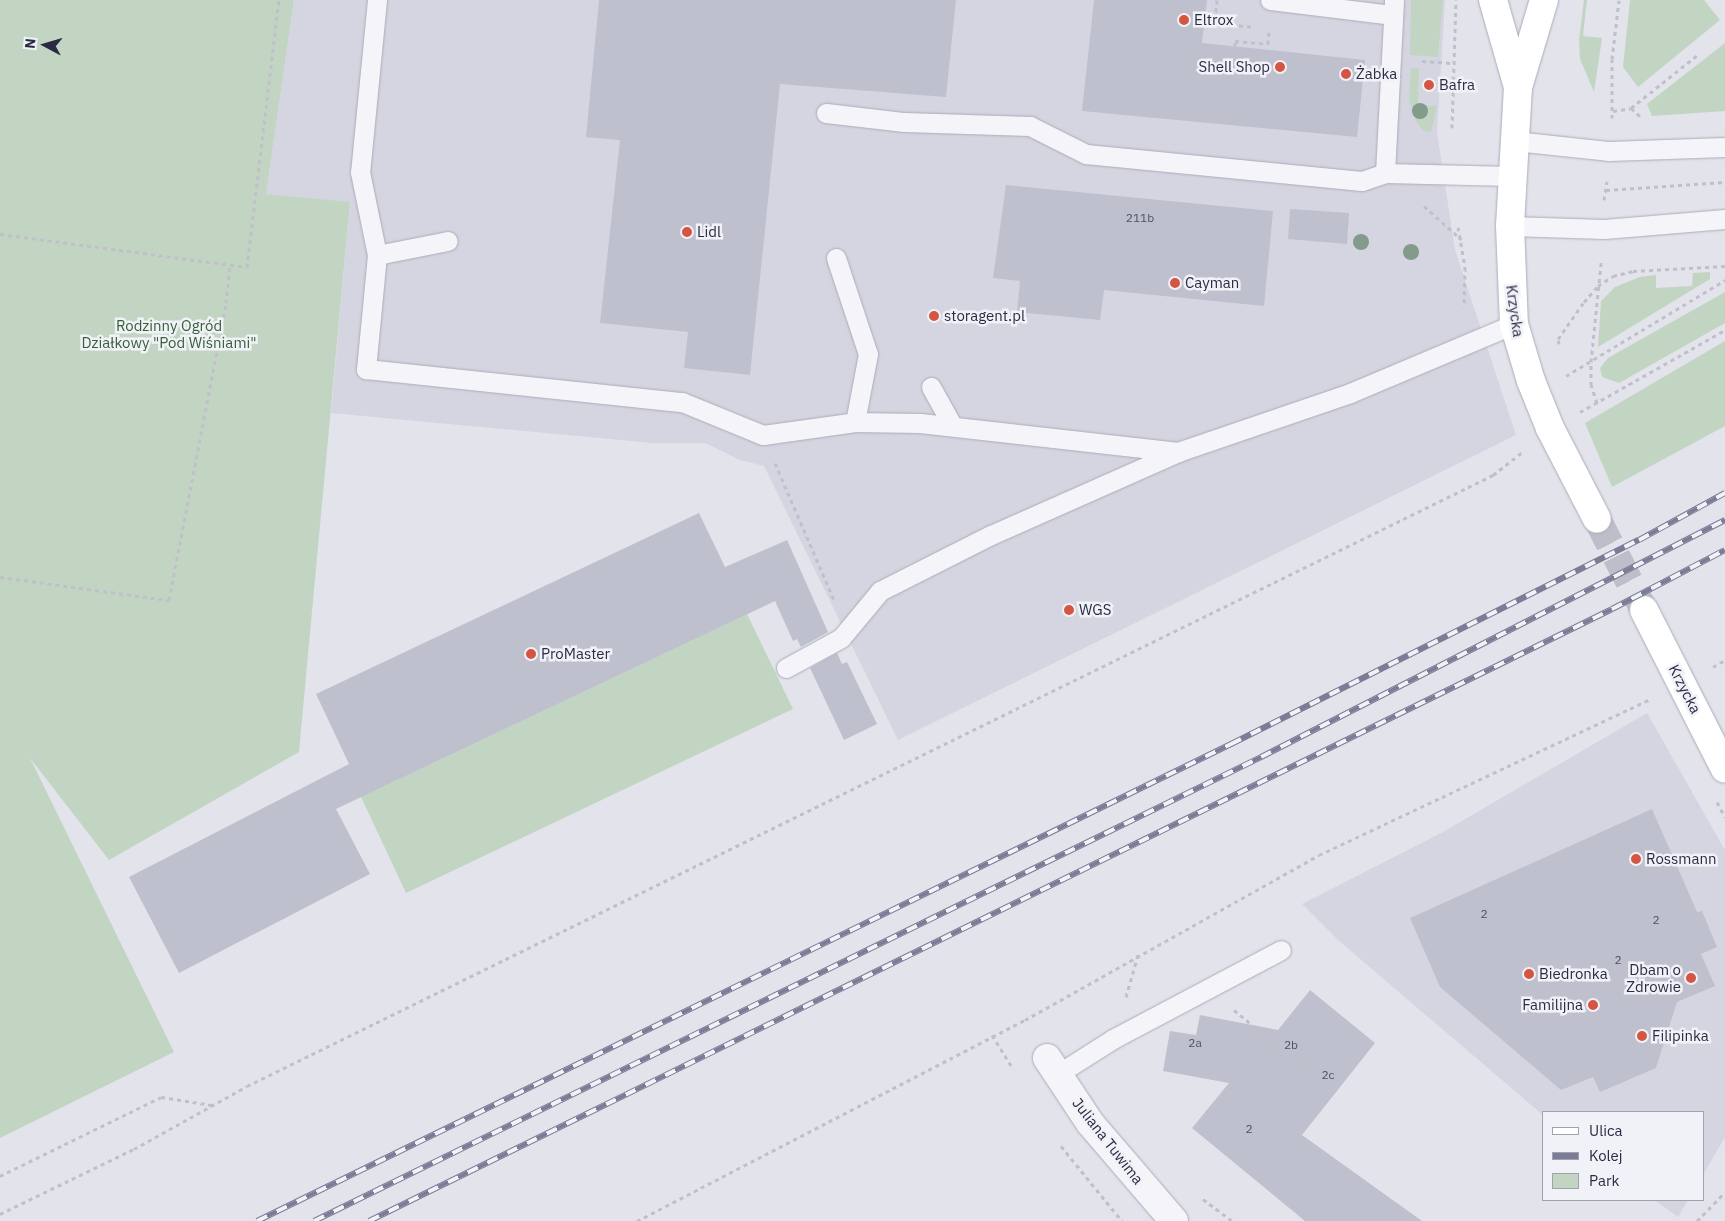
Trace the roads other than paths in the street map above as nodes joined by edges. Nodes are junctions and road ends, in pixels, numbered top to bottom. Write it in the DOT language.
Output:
graph roads {
  1 [pos="377,0"];
  2 [pos="1270,0"];
  3 [pos="1494,0"];
  4 [pos="1544,0"];
  5 [pos="1393,8"];
  6 [pos="1518,87"];
  7 [pos="826,113"];
  8 [pos="1515,141"];
  9 [pos="1725,147"];
  10 [pos="1385,173"];
  11 [pos="1512,176"];
  12 [pos="1725,219"];
  13 [pos="1510,226"];
  14 [pos="448,241"];
  15 [pos="377,255"];
  16 [pos="836,258"];
  17 [pos="1514,324"];
  18 [pos="931,387"];
  19 [pos="855,422"];
  20 [pos="952,425"];
  21 [pos="1178,452"];
  22 [pos="1597,519"];
  23 [pos="1644,610"];
  24 [pos="786,668"];
  25 [pos="1725,769"];
  26 [pos="1281,950"];
  27 [pos="1053,1066"];
  28 [pos="1174,1221"];
  1 -- 15 [label="lane"];
  2 -- 5 [label="lane"];
  3 -- 6 [label="street, Krzycka"];
  4 -- 6 [label="street, Krzycka"];
  5 -- 10 [label="lane"];
  6 -- 8 [label="street, Krzycka"];
  7 -- 10 [label="lane"];
  8 -- 9 [label="lane"];
  8 -- 11 [label="street, Krzycka"];
  10 -- 11 [label="lane"];
  11 -- 13 [label="street, Krzycka"];
  12 -- 13 [label="lane"];
  13 -- 17 [label="street, Krzycka"];
  14 -- 15 [label="lane"];
  15 -- 19 [label="lane"];
  16 -- 19 [label="lane"];
  17 -- 21 [label="lane"];
  17 -- 22 [label="street, Krzycka"];
  18 -- 20 [label="lane"];
  19 -- 20 [label="lane"];
  20 -- 21 [label="lane"];
  21 -- 24 [label="lane"];
  23 -- 25 [label="street, Krzycka"];
  26 -- 27 [label="lane"];
  27 -- 28 [label="street, Juliana Tuwima"];
}
